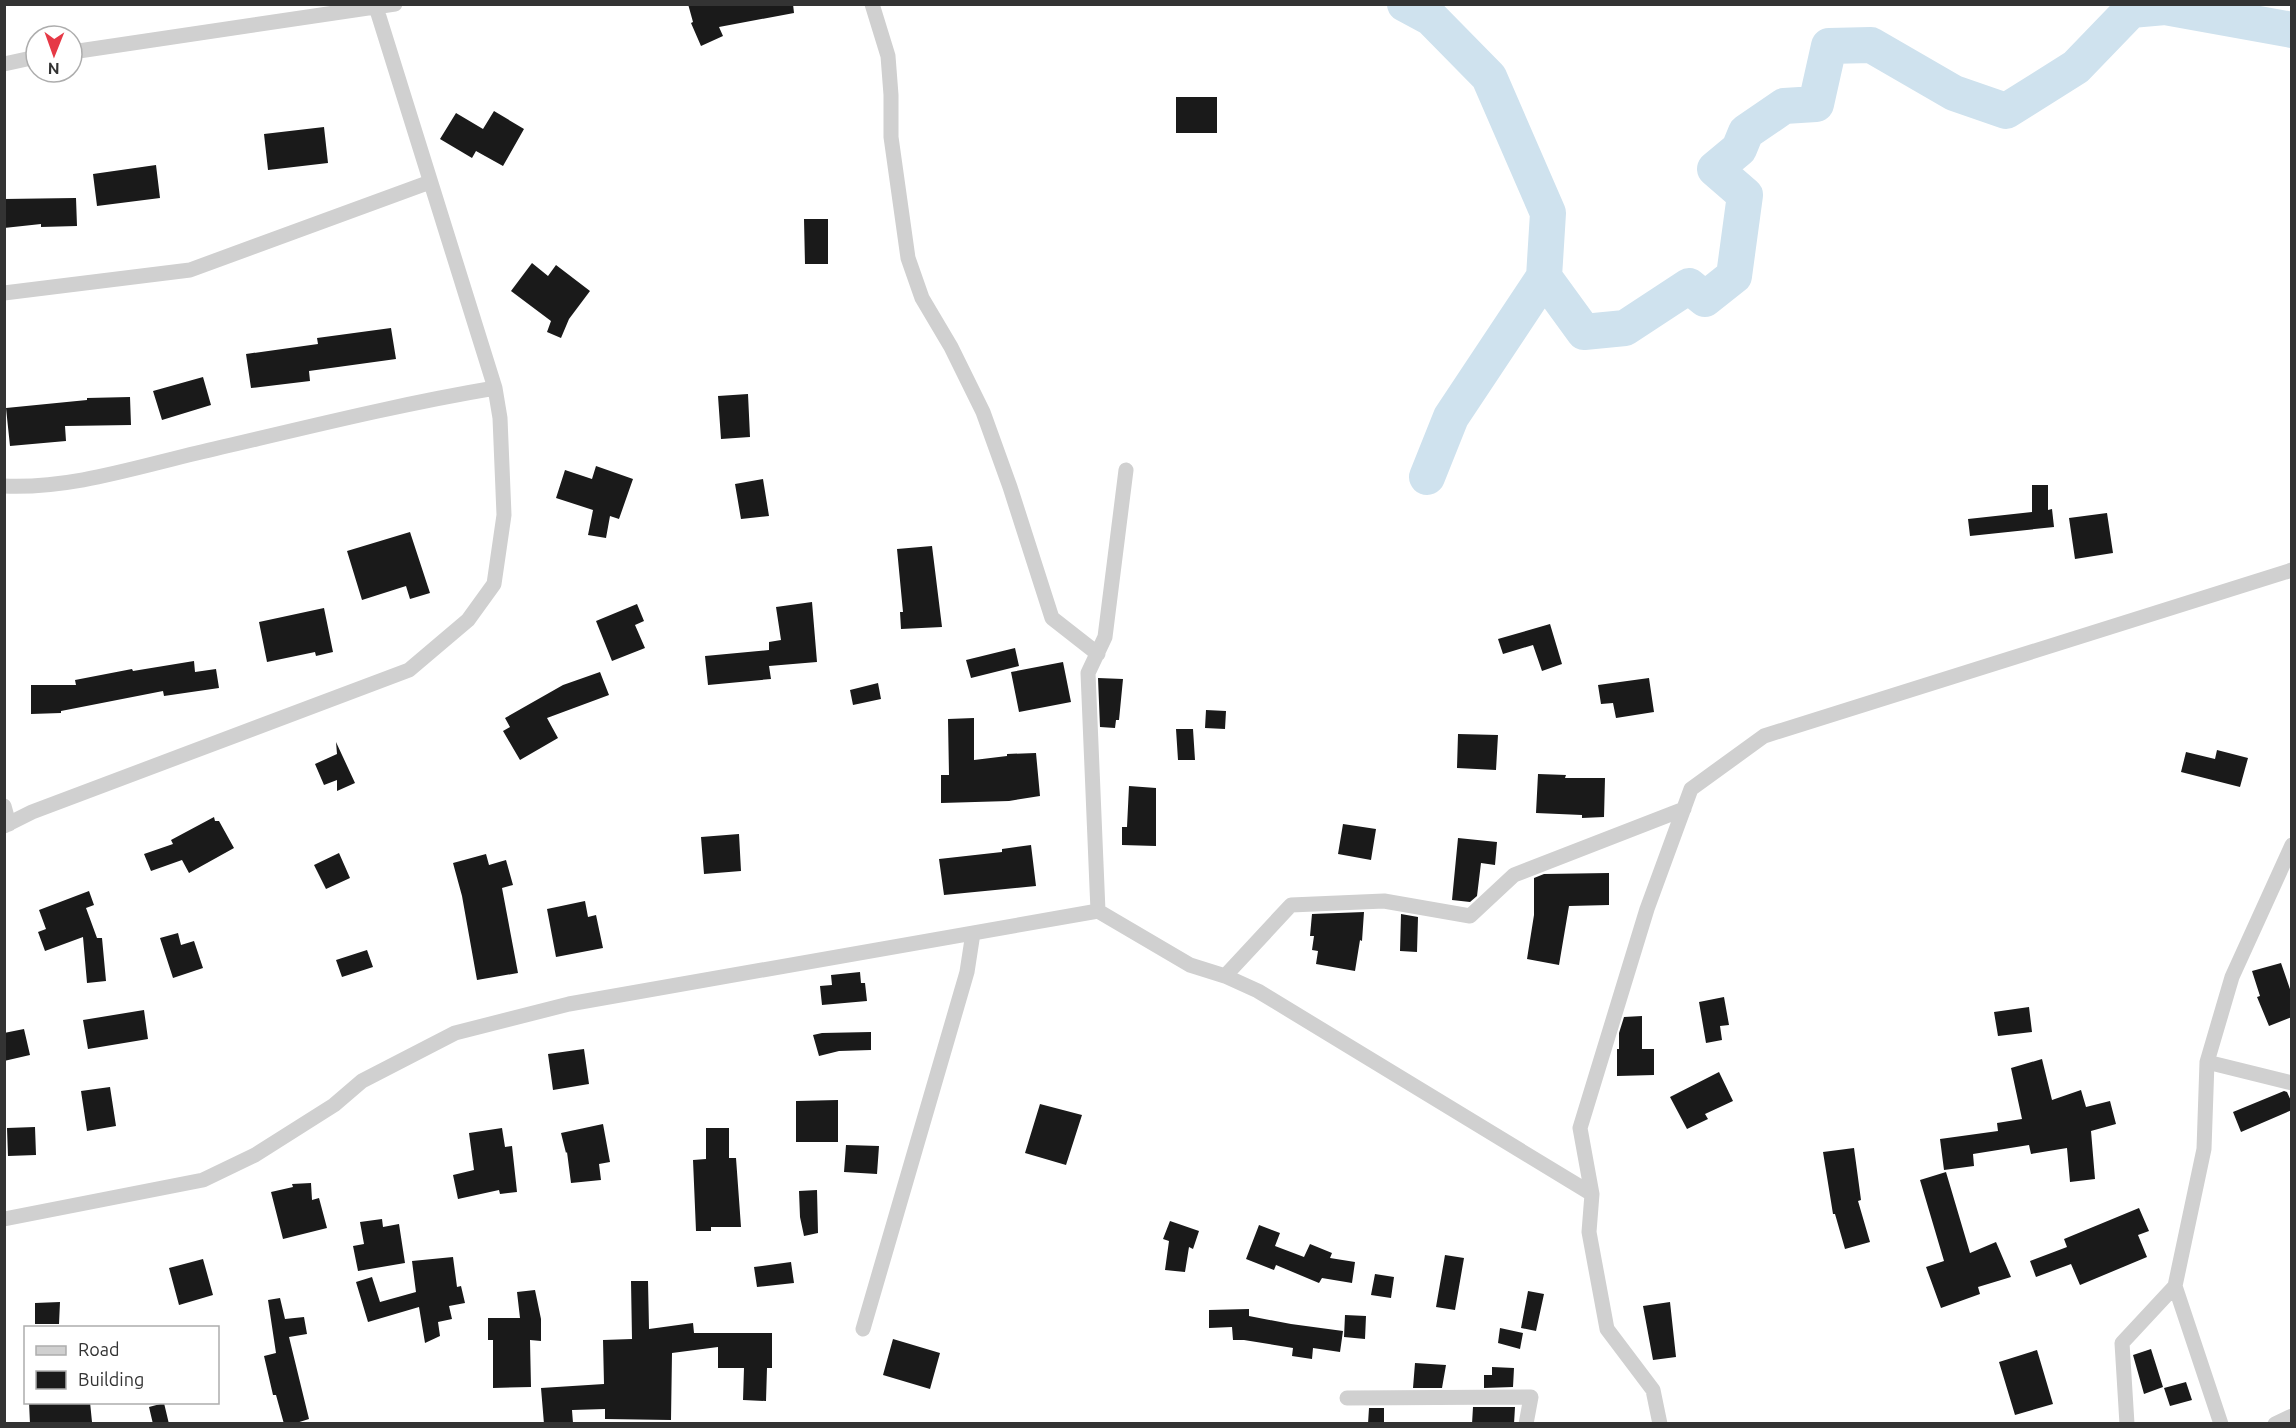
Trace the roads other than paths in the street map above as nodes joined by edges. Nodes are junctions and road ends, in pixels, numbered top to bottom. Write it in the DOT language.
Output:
graph roads {
  1 [pos="395,4"];
  2 [pos="872,4"];
  3 [pos="376,7"];
  4 [pos="84,50"];
  5 [pos="24,60"];
  6 [pos="4,64"];
  7 [pos="430,182"];
  8 [pos="4,293"];
  9 [pos="495,388"];
  10 [pos="1126,470"];
  11 [pos="4,486"];
  12 [pos="2292,570"];
  13 [pos="1098,654"];
  14 [pos="4,806"];
  15 [pos="1684,809"];
  16 [pos="7,825"];
  17 [pos="2292,845"];
  18 [pos="1098,911"];
  19 [pos="972,933"];
  20 [pos="1225,976"];
  21 [pos="2207,1062"];
  22 [pos="2292,1083"];
  23 [pos="1592,1194"];
  24 [pos="4,1219"];
  25 [pos="2175,1286"];
  26 [pos="863,1329"];
  27 [pos="1347,1398"];
  28 [pos="2292,1416"];
  29 [pos="1526,1424"];
  30 [pos="1660,1424"];
  31 [pos="2127,1424"];
  32 [pos="2221,1424"];
  33 [pos="2275,1424"];
  1 -- 3 [label="street"];
  2 -- 13 [label="street"];
  3 -- 4 [label="street"];
  3 -- 7 [label="street"];
  5 -- 6 [label="street"];
  7 -- 8 [label="street"];
  7 -- 9 [label="street"];
  9 -- 11 [label="street"];
  9 -- 16 [label="street"];
  10 -- 13 [label="street"];
  12 -- 15 [label="street"];
  13 -- 18 [label="street"];
  14 -- 16 [label="street"];
  15 -- 20 [label="street"];
  15 -- 23 [label="street"];
  17 -- 21 [label="street"];
  18 -- 19 [label="street"];
  18 -- 20 [label="street"];
  19 -- 24 [label="street"];
  19 -- 26 [label="street"];
  20 -- 23 [label="street"];
  21 -- 22 [label="street"];
  21 -- 25 [label="street"];
  23 -- 30 [label="street"];
  25 -- 31 [label="street"];
  25 -- 32 [label="street"];
  27 -- 29 [label="street"];
  28 -- 33 [label="street"];
}
